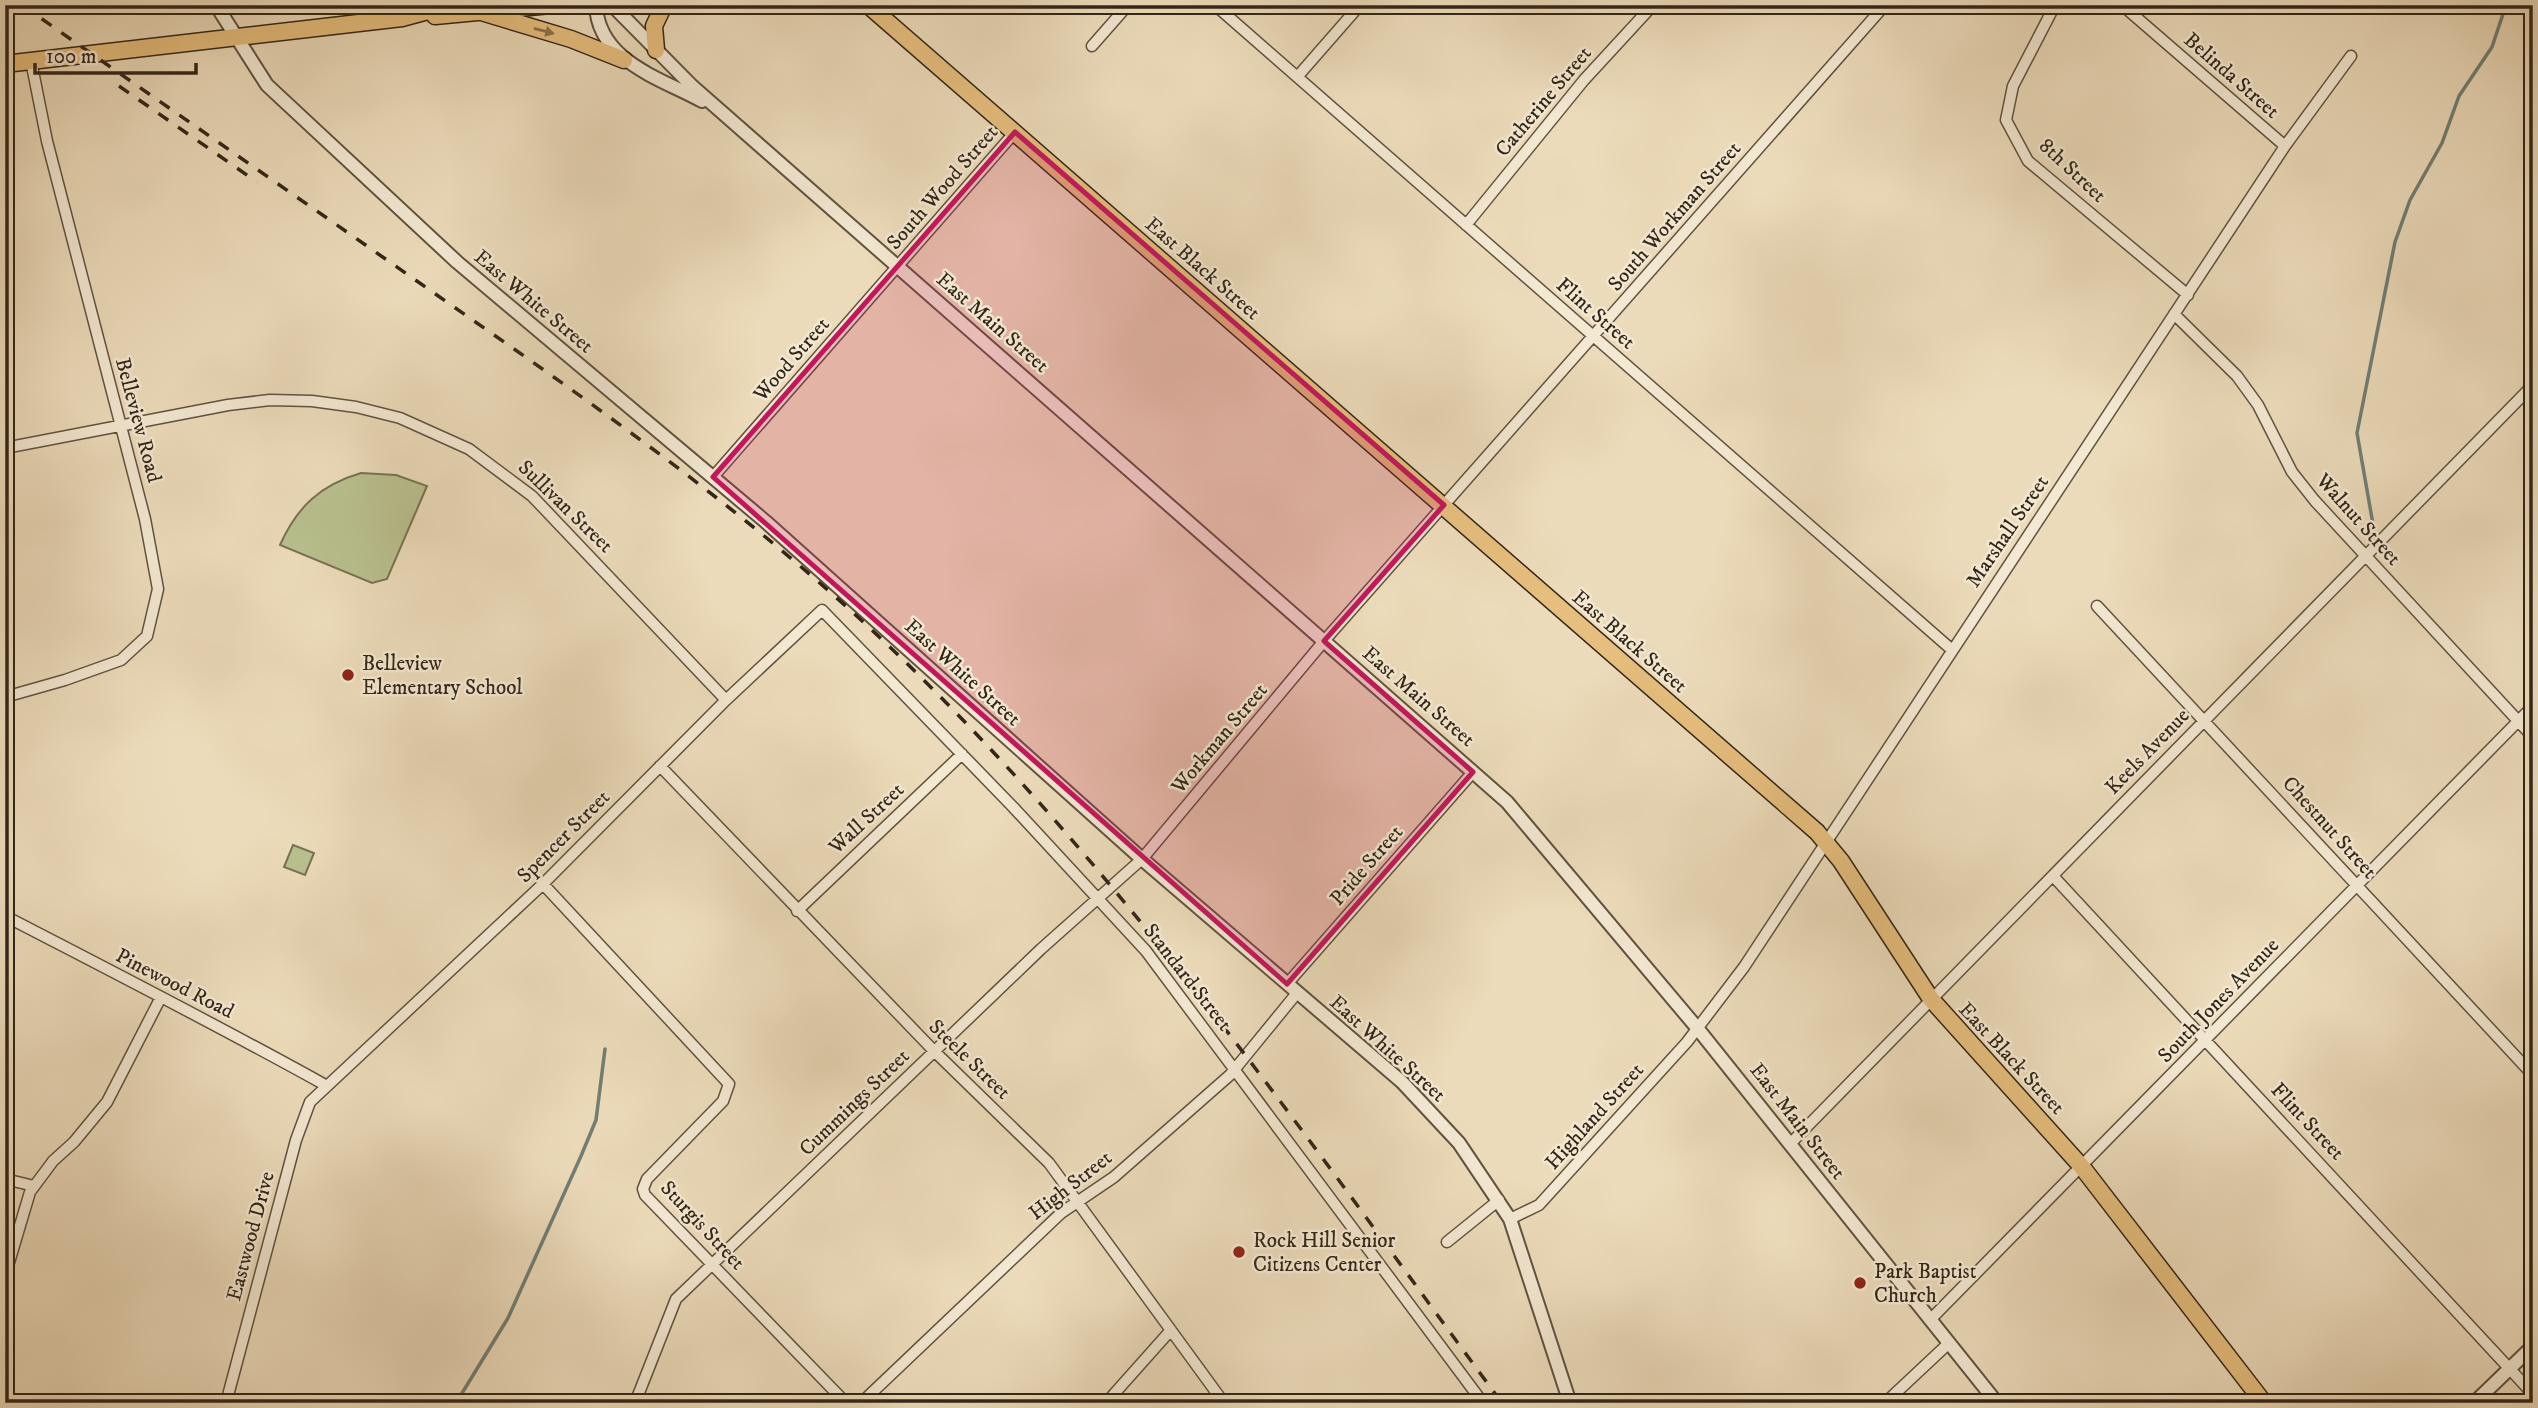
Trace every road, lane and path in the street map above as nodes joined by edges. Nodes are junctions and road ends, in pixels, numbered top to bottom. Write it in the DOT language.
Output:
graph roads {
  1 [pos="216,5"];
  2 [pos="450,5"];
  3 [pos="596,5"];
  4 [pos="612,5"];
  5 [pos="664,5"];
  6 [pos="868,5"];
  7 [pos="1128,5"];
  8 [pos="1215,5"];
  9 [pos="1360,5"];
  10 [pos="1653,5"];
  11 [pos="1885,5"];
  12 [pos="2055,5"];
  13 [pos="2122,5"];
  14 [pos="540,6"];
  15 [pos="478,12"];
  16 [pos="427,13"];
  17 [pos="235,37"];
  18 [pos="1092,46"];
  19 [pos="656,50"];
  20 [pos="2351,56"];
  21 [pos="624,60"];
  22 [pos="31,61"];
  23 [pos="5,64"];
  24 [pos="1298,76"];
  25 [pos="721,111"];
  26 [pos="1015,132"];
  27 [pos="2285,146"];
  28 [pos="1466,225"];
  29 [pos="897,266"];
  30 [pos="2188,295"];
  31 [pos="2174,314"];
  32 [pos="1594,337"];
  33 [pos="2533,385"];
  34 [pos="120,425"];
  35 [pos="5,448"];
  36 [pos="713,477"];
  37 [pos="1444,505"];
  38 [pos="2364,555"];
  39 [pos="2097,606"];
  40 [pos="822,610"];
  41 [pos="1325,641"];
  42 [pos="1951,649"];
  43 [pos="5,697"];
  44 [pos="726,700"];
  45 [pos="2533,706"];
  46 [pos="2205,719"];
  47 [pos="2518,722"];
  48 [pos="2533,737"];
  49 [pos="962,754"];
  50 [pos="660,766"];
  51 [pos="1473,772"];
  52 [pos="1825,842"];
  53 [pos="1142,859"];
  54 [pos="2053,876"];
  55 [pos="543,884"];
  56 [pos="2357,886"];
  57 [pos="1098,897"];
  58 [pos="797,911"];
  59 [pos="5,916"];
  60 [pos="1287,984"];
  61 [pos="1297,993"];
  62 [pos="160,999"];
  63 [pos="1931,999"];
  64 [pos="1698,1029"];
  65 [pos="2207,1040"];
  66 [pos="934,1051"];
  67 [pos="1234,1068"];
  68 [pos="2533,1075"];
  69 [pos="327,1086"];
  70 [pos="1790,1144"];
  71 [pos="2082,1167"];
  72 [pos="5,1179"];
  73 [pos="34,1186"];
  74 [pos="1499,1200"];
  75 [pos="1079,1201"];
  76 [pos="1510,1219"];
  77 [pos="1447,1242"];
  78 [pos="714,1265"];
  79 [pos="5,1276"];
  80 [pos="1930,1320"];
  81 [pos="1171,1330"];
  82 [pos="1949,1343"];
  83 [pos="2533,1346"];
  84 [pos="2510,1369"];
  85 [pos="2533,1394"];
  86 [pos="226,1403"];
  87 [pos="635,1403"];
  88 [pos="846,1403"];
  89 [pos="861,1403"];
  90 [pos="1106,1403"];
  91 [pos="1224,1403"];
  92 [pos="1483,1403"];
  93 [pos="1570,1403"];
  94 [pos="1885,1403"];
  95 [pos="1997,1403"];
  96 [pos="2264,1403"];
  97 [pos="2474,1403"];
  1 -- 17 [label="street, East White Street"];
  2 -- 16 [label="main road"];
  3 -- 21 [label="street, East Main Street"];
  4 -- 19 [label="street, East Main Street"];
  5 -- 19 [label="main road"];
  6 -- 26 [label="main road, East Black Street"];
  7 -- 18 [label="street"];
  8 -- 24 [label="street, Flint Street"];
  9 -- 24 [label="street"];
  10 -- 28 [label="street, Catherine Street"];
  11 -- 32 [label="street, South Workman Street"];
  12 -- 30 [label="street, 8th Street"];
  13 -- 27 [label="street, Belinda Street"];
  14 -- 15 [label="main road"];
  15 -- 16 [label="main road"];
  15 -- 21 [label="main road, one-way"];
  16 -- 17 [label="main road"];
  17 -- 22 [label="main road"];
  17 -- 36 [label="street, East White Street"];
  19 -- 25 [label="street, East Main Street"];
  20 -- 27 [label="street, Marshall Street"];
  21 -- 25 [label="street, East Main Street"];
  22 -- 23 [label="main road"];
  22 -- 34 [label="street, Belleview Road"];
  24 -- 28 [label="street, Flint Street"];
  25 -- 29 [label="street, East Main Street"];
  26 -- 29 [label="street, South Wood Street"];
  26 -- 37 [label="main road, East Black Street"];
  27 -- 30 [label="street, Marshall Street"];
  28 -- 32 [label="street, Flint Street"];
  29 -- 36 [label="street, Wood Street"];
  29 -- 41 [label="street, East Main Street"];
  30 -- 31 [label="street, Marshall Street"];
  31 -- 38 [label="street, Walnut Street"];
  31 -- 42 [label="street, Marshall Street"];
  32 -- 37 [label="street, South Workman Street"];
  32 -- 42 [label="street, Flint Street"];
  33 -- 38 [label="street, Keels Avenue"];
  34 -- 35 [label="street, Sullivan Street"];
  34 -- 43 [label="street, Belleview Road"];
  34 -- 44 [label="street, Sullivan Street"];
  36 -- 53 [label="street, East White Street"];
  37 -- 41 [label="street, South Workman Street"];
  37 -- 52 [label="main road, East Black Street"];
  38 -- 46 [label="street, Keels Avenue"];
  38 -- 47 [label="street, Walnut Street"];
  39 -- 46 [label="street, Chestnut Street"];
  40 -- 44 [label="street, Spencer Street"];
  40 -- 49 [label="street, Standard Street"];
  41 -- 51 [label="street, East Main Street"];
  41 -- 53 [label="street, Workman Street"];
  42 -- 52 [label="street, Marshall Street"];
  44 -- 50 [label="street, Spencer Street"];
  45 -- 47 [label="street, South Jones Avenue"];
  46 -- 54 [label="street, Keels Avenue"];
  46 -- 56 [label="street, Chestnut Street"];
  47 -- 48 [label="street, Walnut Street"];
  47 -- 56 [label="street, South Jones Avenue"];
  49 -- 57 [label="street, Standard Street"];
  49 -- 58 [label="street, Wall Street"];
  50 -- 55 [label="street, Spencer Street"];
  50 -- 58 [label="street, Steele Street"];
  51 -- 60 [label="street, Pride Street"];
  51 -- 64 [label="street, East Main Street"];
  52 -- 63 [label="main road, East Black Street"];
  52 -- 64 [label="street, Marshall Street"];
  53 -- 57 [label="street, Cummings Street"];
  53 -- 60 [label="street, East White Street"];
  54 -- 63 [label="street, Keels Avenue"];
  54 -- 65 [label="street, Flint Street"];
  55 -- 69 [label="street, Spencer Street"];
  55 -- 78 [label="street, Sturgis Street"];
  56 -- 65 [label="street, South Jones Avenue"];
  56 -- 68 [label="street, Chestnut Street"];
  57 -- 66 [label="street, Cummings Street"];
  57 -- 67 [label="street, Standard Street"];
  58 -- 66 [label="street, Steele Street"];
  59 -- 62 [label="street, Pinewood Road"];
  60 -- 61 [label="street, East White Street"];
  61 -- 67 [label="street, High Street"];
  61 -- 74 [label="street, East White Street"];
  62 -- 69 [label="street, Pinewood Road"];
  62 -- 73 [label="street"];
  63 -- 70 [label="street, Keels Avenue"];
  63 -- 71 [label="main road, East Black Street"];
  64 -- 70 [label="street, East Main Street"];
  64 -- 76 [label="street, Highland Street"];
  65 -- 71 [label="street, South Jones Avenue"];
  65 -- 84 [label="street, Flint Street"];
  66 -- 75 [label="street, Steele Street"];
  66 -- 78 [label="street, Cummings Street"];
  67 -- 75 [label="street, High Street"];
  67 -- 92 [label="street, Standard Street"];
  69 -- 86 [label="street, Eastwood Drive"];
  70 -- 80 [label="street, East Main Street"];
  71 -- 80 [label="street, South Jones Avenue"];
  71 -- 96 [label="main road, East Black Street"];
  72 -- 73 [label="street"];
  73 -- 79 [label="street"];
  74 -- 76 [label="street, East White Street"];
  74 -- 77 [label="street"];
  75 -- 81 [label="street, Steele Street"];
  75 -- 89 [label="street, High Street"];
  76 -- 93 [label="street, East White Street"];
  78 -- 87 [label="street, Cummings Street"];
  78 -- 88 [label="street, Sturgis Street"];
  80 -- 82 [label="street, East Main Street"];
  81 -- 90 [label="street"];
  81 -- 91 [label="street, Steele Street"];
  82 -- 94 [label="street"];
  82 -- 95 [label="street, East Main Street"];
  83 -- 84 [label="street"];
  84 -- 85 [label="street, Flint Street"];
  84 -- 97 [label="street"];
}
